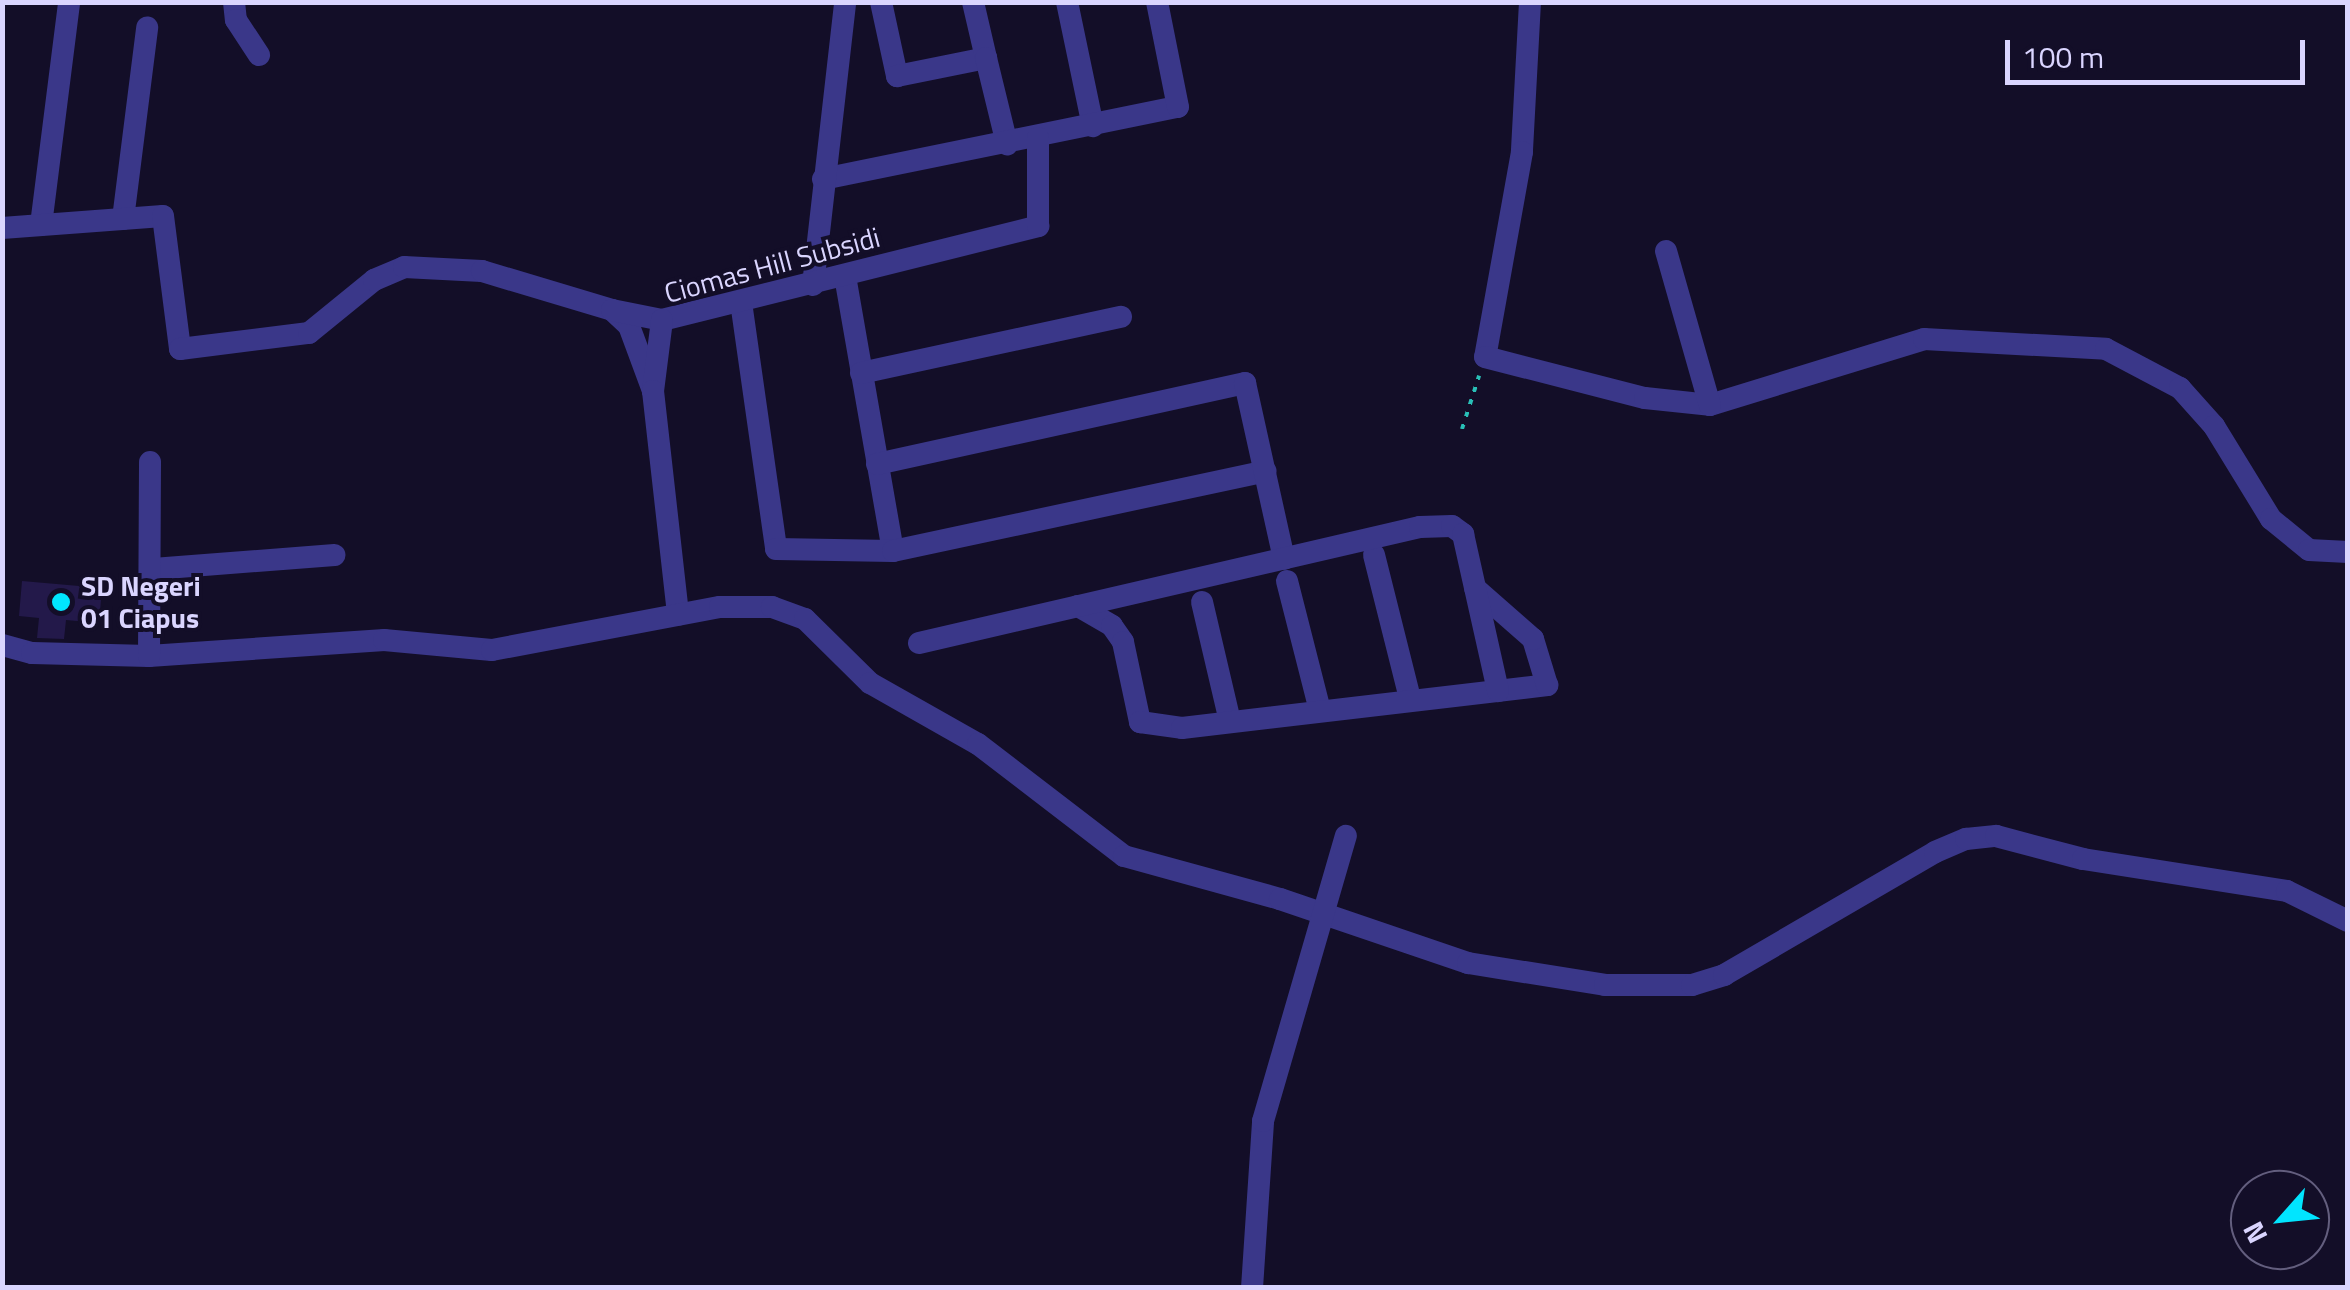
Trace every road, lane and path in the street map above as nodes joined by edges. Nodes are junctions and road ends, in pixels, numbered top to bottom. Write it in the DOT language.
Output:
graph roads {
  1 [pos="69,2"];
  2 [pos="234,2"];
  3 [pos="846,2"];
  4 [pos="882,2"];
  5 [pos="973,2"];
  6 [pos="1068,2"];
  7 [pos="1157,2"];
  8 [pos="1530,2"];
  9 [pos="147,28"];
  10 [pos="259,55"];
  11 [pos="986,58"];
  12 [pos="1094,126"];
  13 [pos="1038,138"];
  14 [pos="1008,144"];
  15 [pos="823,178"];
  16 [pos="123,219"];
  17 [pos="41,225"];
  18 [pos="2,228"];
  19 [pos="1666,251"];
  20 [pos="845,276"];
  21 [pos="812,285"];
  22 [pos="741,302"];
  23 [pos="612,310"];
  24 [pos="1121,317"];
  25 [pos="662,320"];
  26 [pos="1485,357"];
  27 [pos="861,374"];
  28 [pos="653,391"];
  29 [pos="1710,405"];
  30 [pos="1462,429"];
  31 [pos="150,462"];
  32 [pos="877,464"];
  33 [pos="1264,471"];
  34 [pos="893,551"];
  35 [pos="2348,552"];
  36 [pos="334,555"];
  37 [pos="1374,555"];
  38 [pos="152,569"];
  39 [pos="1286,570"];
  40 [pos="1475,588"];
  41 [pos="1202,602"];
  42 [pos="1078,606"];
  43 [pos="678,616"];
  44 [pos="919,642"];
  45 [pos="2,645"];
  46 [pos="148,656"];
  47 [pos="1498,691"];
  48 [pos="1410,698"];
  49 [pos="1319,707"];
  50 [pos="1230,721"];
  51 [pos="1346,836"];
  52 [pos="1322,914"];
  53 [pos="2348,921"];
  54 [pos="1252,1288"];
  1 -- 17 [label="street"];
  2 -- 10 [label="street"];
  3 -- 15 [label="street"];
  4 -- 11 [label="street"];
  5 -- 11 [label="street"];
  6 -- 12 [label="street"];
  7 -- 12 [label="street"];
  8 -- 26 [label="street"];
  9 -- 16 [label="street"];
  11 -- 14 [label="street"];
  12 -- 13 [label="street"];
  13 -- 14 [label="street"];
  13 -- 20 [label="street, Ciomas Hill Subsidi"];
  14 -- 15 [label="street"];
  15 -- 21 [label="street"];
  16 -- 17 [label="street"];
  16 -- 23 [label="street"];
  17 -- 18 [label="street"];
  19 -- 29 [label="street"];
  20 -- 21 [label="street, Ciomas Hill Subsidi"];
  20 -- 27 [label="street"];
  21 -- 22 [label="street, Ciomas Hill Subsidi"];
  22 -- 25 [label="street, Ciomas Hill Subsidi"];
  22 -- 34 [label="street"];
  23 -- 25 [label="street"];
  23 -- 28 [label="street"];
  24 -- 27 [label="street"];
  25 -- 28 [label="street, Ciomas Hill Subsidi"];
  26 -- 29 [label="street"];
  26 -- 30 [label="path"];
  27 -- 32 [label="street"];
  28 -- 43 [label="street, Ciomas Hill Subsidi"];
  29 -- 35 [label="street"];
  31 -- 38 [label="street"];
  32 -- 33 [label="street"];
  32 -- 34 [label="street"];
  33 -- 34 [label="street"];
  33 -- 39 [label="street"];
  36 -- 38 [label="street"];
  37 -- 48 [label="street"];
  38 -- 46 [label="street"];
  39 -- 40 [label="street"];
  39 -- 42 [label="street"];
  39 -- 49 [label="street"];
  40 -- 47 [label="street"];
  40 -- 47 [label="street"];
  41 -- 50 [label="street"];
  42 -- 44 [label="street"];
  42 -- 50 [label="street"];
  43 -- 46 [label="street"];
  43 -- 52 [label="street"];
  45 -- 46 [label="street"];
  47 -- 48 [label="street"];
  48 -- 49 [label="street"];
  49 -- 50 [label="street"];
  51 -- 52 [label="street"];
  52 -- 53 [label="street"];
  52 -- 54 [label="street"];
}
